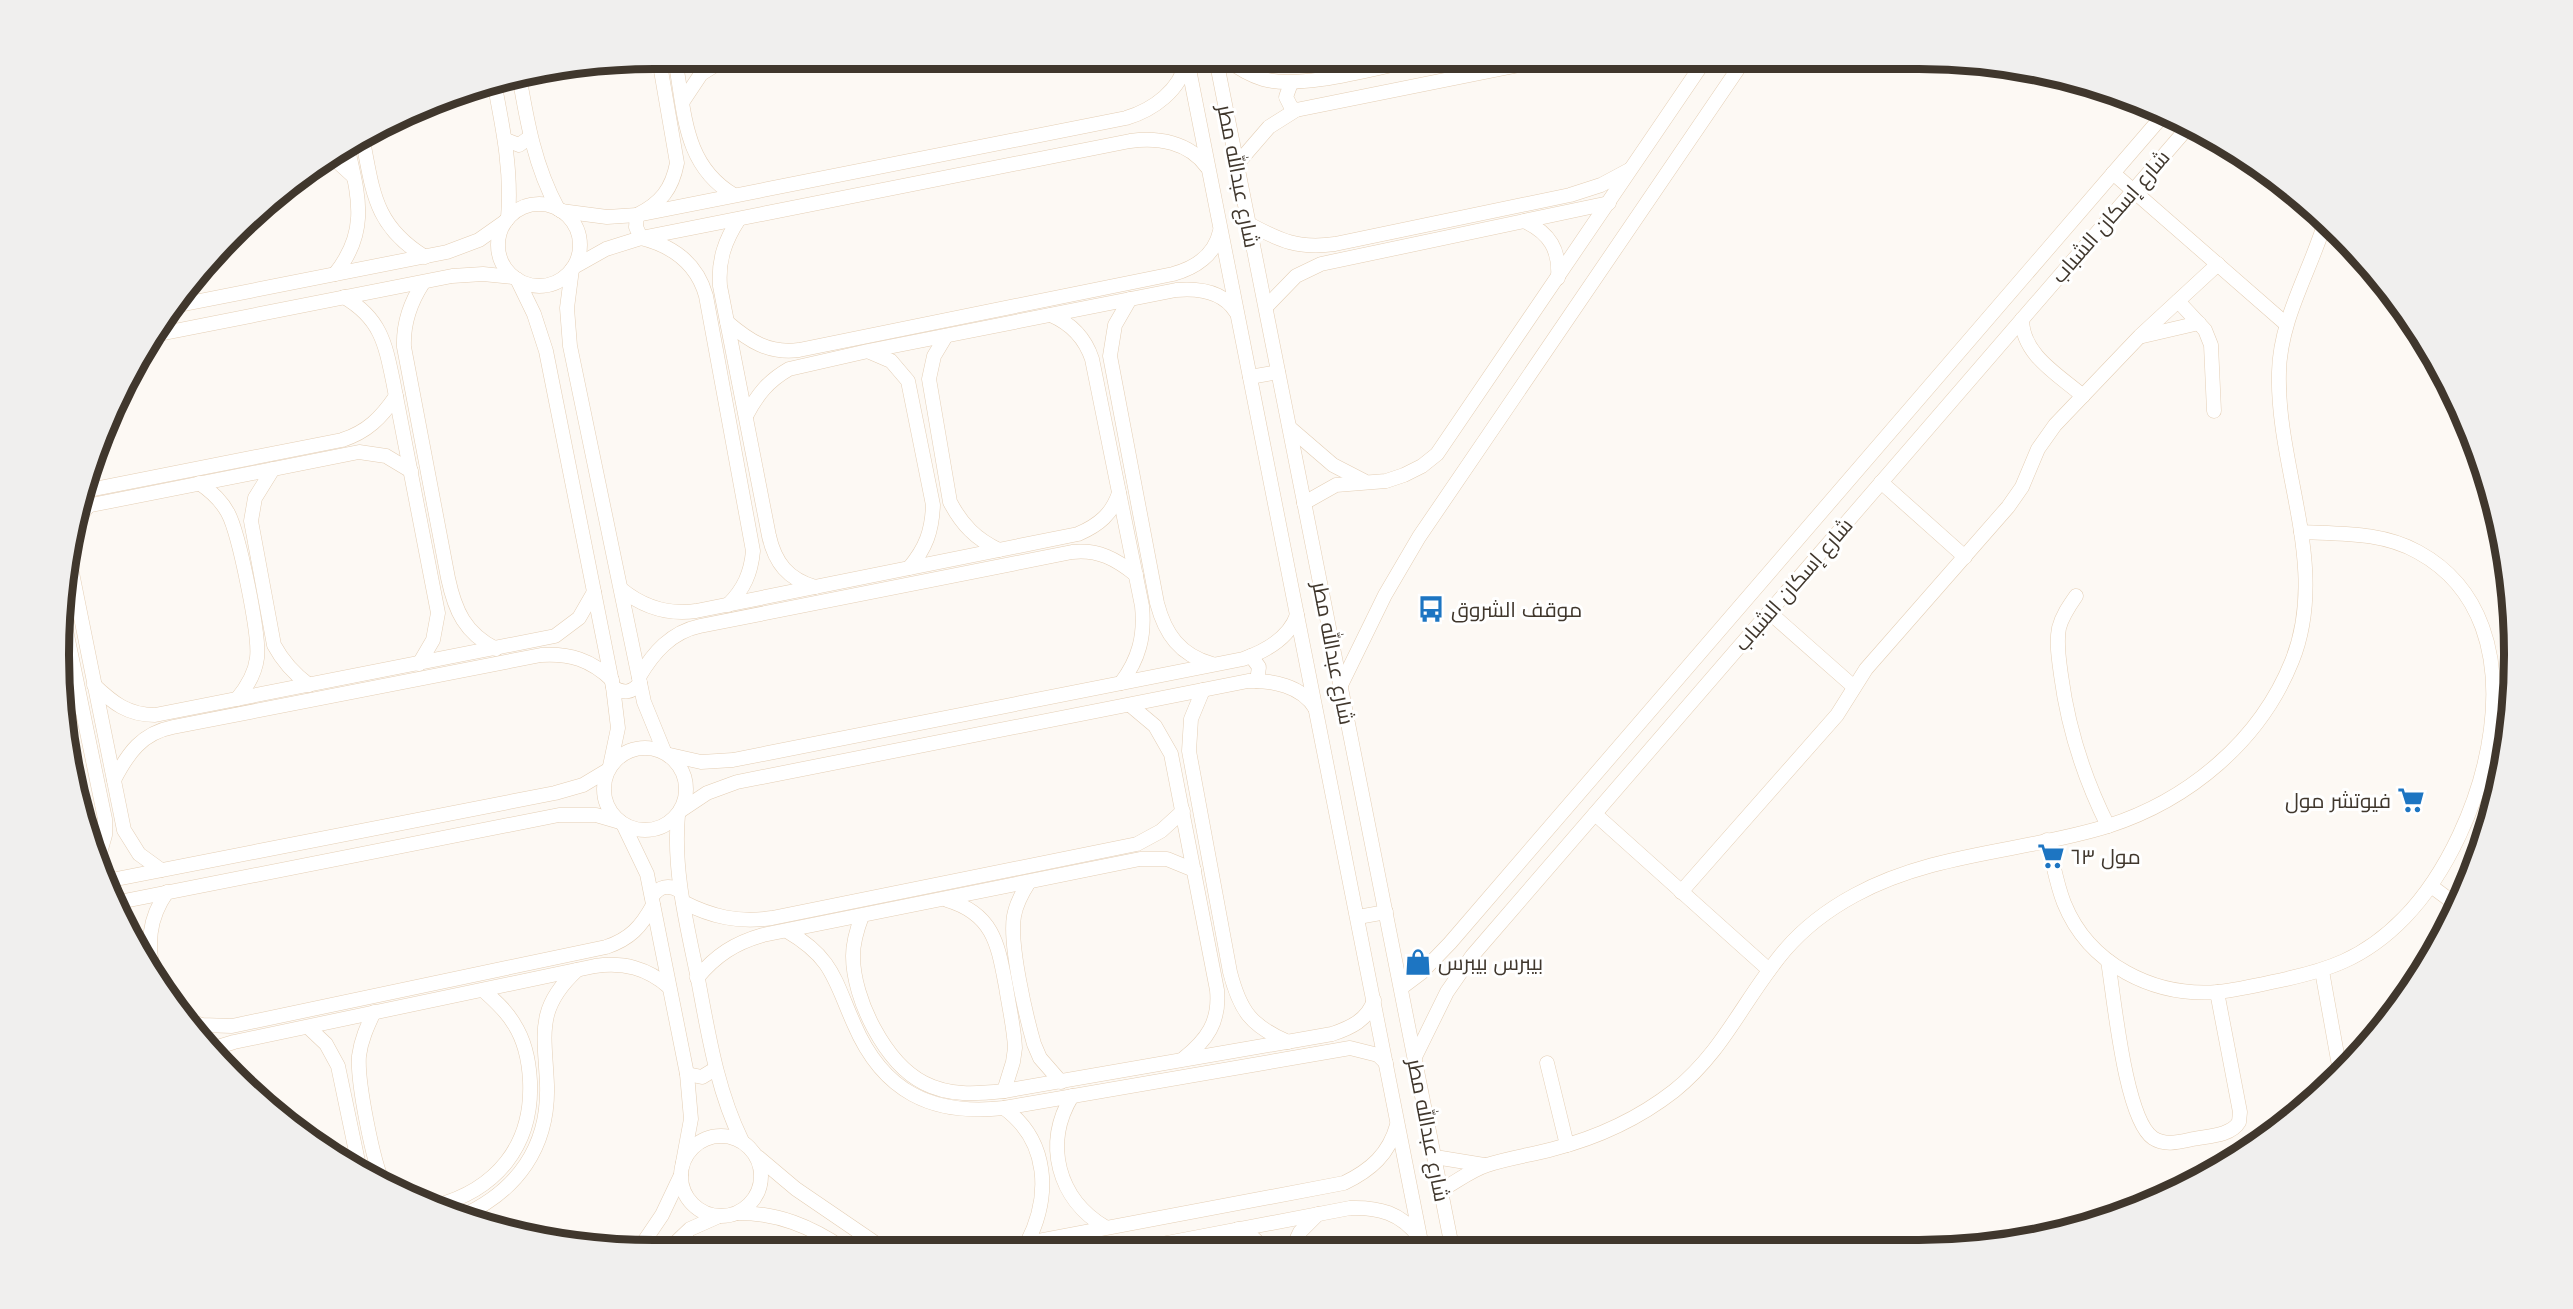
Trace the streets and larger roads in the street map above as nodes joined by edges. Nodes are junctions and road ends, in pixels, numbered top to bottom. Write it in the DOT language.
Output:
graph roads {
  1 [pos="661,69"];
  2 [pos="677,69"];
  3 [pos="708,69"];
  4 [pos="1185,69"];
  5 [pos="1189,69"];
  6 [pos="1218,69"];
  7 [pos="1240,69"];
  8 [pos="1366,69"];
  9 [pos="1499,69"];
  10 [pos="1700,69"];
  11 [pos="1738,69"];
  12 [pos="1291,83"];
  13 [pos="521,85"];
  14 [pos="496,91"];
  15 [pos="683,101"];
  16 [pos="1296,110"];
  17 [pos="1137,114"];
  18 [pos="2158,121"];
  19 [pos="2183,132"];
  20 [pos="531,137"];
  21 [pos="1143,139"];
  22 [pos="506,140"];
  23 [pos="691,143"];
  24 [pos="364,146"];
  25 [pos="676,146"];
  26 [pos="349,155"];
  27 [pos="339,162"];
  28 [pos="905,162"];
  29 [pos="1237,164"];
  30 [pos="1631,169"];
  31 [pos="1209,170"];
  32 [pos="2113,173"];
  33 [pos="355,178"];
  34 [pos="910,185"];
  35 [pos="2133,190"];
  36 [pos="734,195"];
  37 [pos="375,199"];
  38 [pos="1551,200"];
  39 [pos="359,203"];
  40 [pos="1609,203"];
  41 [pos="559,210"];
  42 [pos="637,215"];
  43 [pos="1554,215"];
  44 [pos="507,219"];
  45 [pos="739,219"];
  46 [pos="1524,221"];
  47 [pos="1249,224"];
  48 [pos="1221,229"];
  49 [pos="2322,230"];
  50 [pos="641,238"];
  51 [pos="1319,246"];
  52 [pos="447,252"];
  53 [pos="425,257"];
  54 [pos="1321,264"];
  55 [pos="2218,264"];
  56 [pos="573,268"];
  57 [pos="335,274"];
  58 [pos="1173,274"];
  59 [pos="452,276"];
  60 [pos="515,278"];
  61 [pos="1558,278"];
  62 [pos="423,283"];
  63 [pos="720,286"];
  64 [pos="704,288"];
  65 [pos="1176,290"];
  66 [pos="344,297"];
  67 [pos="1130,299"];
  68 [pos="2178,301"];
  69 [pos="186,304"];
  70 [pos="1266,307"];
  71 [pos="1051,315"];
  72 [pos="1238,315"];
  73 [pos="948,319"];
  74 [pos="2022,319"];
  75 [pos="727,322"];
  76 [pos="2199,323"];
  77 [pos="2286,324"];
  78 [pos="166,333"];
  79 [pos="949,335"];
  80 [pos="2140,336"];
  81 [pos="570,346"];
  82 [pos="546,351"];
  83 [pos="868,351"];
  84 [pos="786,352"];
  85 [pos="1110,356"];
  86 [pos="1092,359"];
  87 [pos="789,369"];
  88 [pos="1278,372"];
  89 [pos="1250,376"];
  90 [pos="410,377"];
  91 [pos="393,381"];
  92 [pos="929,390"];
  93 [pos="912,393"];
  94 [pos="396,396"];
  95 [pos="2083,396"];
  96 [pos="2214,411"];
  97 [pos="746,416"];
  98 [pos="1290,428"];
  99 [pos="342,440"];
  100 [pos="346,454"];
  101 [pos="273,469"];
  102 [pos="411,471"];
  103 [pos="1366,482"];
  104 [pos="1881,482"];
  105 [pos="199,483"];
  106 [pos="93,488"];
  107 [pos="1119,492"];
  108 [pos="950,502"];
  109 [pos="1304,503"];
  110 [pos="88,505"];
  111 [pos="933,505"];
  112 [pos="1822,512"];
  113 [pos="1840,530"];
  114 [pos="251,532"];
  115 [pos="2301,532"];
  116 [pos="1078,534"];
  117 [pos="236,535"];
  118 [pos="772,548"];
  119 [pos="999,550"];
  120 [pos="753,551"];
  121 [pos="1081,551"];
  122 [pos="1965,557"];
  123 [pos="909,568"];
  124 [pos="883,573"];
  125 [pos="1136,575"];
  126 [pos="448,578"];
  127 [pos="433,581"];
  128 [pos="73,584"];
  129 [pos="815,587"];
  130 [pos="886,588"];
  131 [pos="621,589"];
  132 [pos="594,592"];
  133 [pos="2076,596"];
  134 [pos="728,605"];
  135 [pos="688,612"];
  136 [pos="1769,612"];
  137 [pos="1298,615"];
  138 [pos="1161,619"];
  139 [pos="1143,622"];
  140 [pos="270,627"];
  141 [pos="692,627"];
  142 [pos="255,630"];
  143 [pos="538,640"];
  144 [pos="69,646"];
  145 [pos="496,649"];
  146 [pos="541,655"];
  147 [pos="1251,656"];
  148 [pos="419,664"];
  149 [pos="1214,665"];
  150 [pos="639,680"];
  151 [pos="1257,681"];
  152 [pos="612,683"];
  153 [pos="1120,683"];
  154 [pos="94,685"];
  155 [pos="309,685"];
  156 [pos="1341,685"];
  157 [pos="1854,687"];
  158 [pos="1203,690"];
  159 [pos="237,699"];
  160 [pos="1130,705"];
  161 [pos="1317,711"];
  162 [pos="155,715"];
  163 [pos="950,717"];
  164 [pos="157,731"];
  165 [pos="955,739"];
  166 [pos="667,753"];
  167 [pos="733,760"];
  168 [pos="609,768"];
  169 [pos="1190,768"];
  170 [pos="1176,771"];
  171 [pos="114,780"];
  172 [pos="737,782"];
  173 [pos="555,793"];
  174 [pos="1183,811"];
  175 [pos="679,813"];
  176 [pos="1595,814"];
  177 [pos="559,815"];
  178 [pos="121,816"];
  179 [pos="105,819"];
  180 [pos="622,823"];
  181 [pos="2108,826"];
  182 [pos="321,839"];
  183 [pos="2048,840"];
  184 [pos="1137,844"];
  185 [pos="102,847"];
  186 [pos="1140,859"];
  187 [pos="326,860"];
  188 [pos="161,870"];
  189 [pos="1194,870"];
  190 [pos="1511,873"];
  191 [pos="114,879"];
  192 [pos="1029,882"];
  193 [pos="2431,886"];
  194 [pos="1529,890"];
  195 [pos="167,892"];
  196 [pos="1682,892"];
  197 [pos="681,896"];
  198 [pos="945,900"];
  199 [pos="2450,900"];
  200 [pos="124,901"];
  201 [pos="652,901"];
  202 [pos="1386,912"];
  203 [pos="862,916"];
  204 [pos="1358,917"];
  205 [pos="760,920"];
  206 [pos="787,930"];
  207 [pos="763,935"];
  208 [pos="1014,944"];
  209 [pos="146,945"];
  210 [pos="998,946"];
  211 [pos="606,947"];
  212 [pos="2108,961"];
  213 [pos="608,964"];
  214 [pos="578,970"];
  215 [pos="1769,970"];
  216 [pos="2322,971"];
  217 [pos="1230,972"];
  218 [pos="1214,975"];
  219 [pos="697,978"];
  220 [pos="858,984"];
  221 [pos="669,987"];
  222 [pos="1401,988"];
  223 [pos="402,989"];
  224 [pos="841,989"];
  225 [pos="483,990"];
  226 [pos="2217,992"];
  227 [pos="1374,1000"];
  228 [pos="406,1006"];
  229 [pos="374,1012"];
  230 [pos="200,1024"];
  231 [pos="231,1026"];
  232 [pos="308,1027"];
  233 [pos="1030,1030"];
  234 [pos="1014,1033"];
  235 [pos="1332,1034"];
  236 [pos="543,1038"];
  237 [pos="234,1042"];
  238 [pos="523,1042"];
  239 [pos="1288,1042"];
  240 [pos="220,1047"];
  241 [pos="1335,1050"];
  242 [pos="1415,1057"];
  243 [pos="1181,1061"];
  244 [pos="1386,1063"];
  245 [pos="1547,1063"];
  246 [pos="2339,1063"];
  247 [pos="715,1069"];
  248 [pos="360,1074"];
  249 [pos="687,1074"];
  250 [pos="1097,1075"];
  251 [pos="342,1078"];
  252 [pos="1061,1082"];
  253 [pos="1004,1091"];
  254 [pos="1100,1092"];
  255 [pos="958,1093"];
  256 [pos="1072,1096"];
  257 [pos="1004,1108"];
  258 [pos="958,1109"];
  259 [pos="1397,1123"];
  260 [pos="742,1141"];
  261 [pos="1567,1145"];
  262 [pos="757,1156"];
  263 [pos="1435,1157"];
  264 [pos="357,1159"];
  265 [pos="376,1166"];
  266 [pos="1059,1166"];
  267 [pos="1484,1166"];
  268 [pos="373,1168"];
  269 [pos="682,1169"];
  270 [pos="1042,1169"];
  271 [pos="378,1170"];
  272 [pos="1344,1184"];
  273 [pos="1441,1190"];
  274 [pos="449,1202"];
  275 [pos="1350,1208"];
  276 [pos="473,1211"];
  277 [pos="738,1213"];
  278 [pos="832,1214"];
  279 [pos="1318,1214"];
  280 [pos="717,1216"];
  281 [pos="1166,1217"];
  282 [pos="1106,1227"];
  283 [pos="1238,1229"];
  284 [pos="820,1234"];
  285 [pos="645,1240"];
  286 [pos="678,1240"];
  287 [pos="830,1240"];
  288 [pos="872,1240"];
  289 [pos="1029,1240"];
  290 [pos="1042,1240"];
  291 [pos="1172,1240"];
  292 [pos="1182,1240"];
  293 [pos="1256,1240"];
  294 [pos="1296,1240"];
  295 [pos="1419,1240"];
  296 [pos="1420,1240"];
  297 [pos="1451,1240"];
  1 -- 25 [label="street"];
  2 -- 15 [label="street"];
  3 -- 15 [label="street"];
  4 -- 17 [label="street"];
  5 -- 31 [label="street, شارع عبدالله مطر"];
  6 -- 29 [label="street, شارع عبدالله مطر"];
  7 -- 12 [label="street"];
  8 -- 12 [label="street"];
  9 -- 16 [label="street"];
  10 -- 30 [label="street"];
  11 -- 156 [label="street"];
  12 -- 16 [label="street"];
  13 -- 20 [label="street"];
  14 -- 22 [label="street"];
  15 -- 23 [label="street"];
  16 -- 29 [label="street"];
  17 -- 21 [label="street"];
  17 -- 28 [label="street"];
  18 -- 32 [label="street, شارع إسكان الشباب"];
  19 -- 35 [label="street, شارع إسكان الشباب"];
  20 -- 22 [label="street"];
  20 -- 41 [label="street"];
  21 -- 31 [label="street"];
  21 -- 34 [label="street"];
  22 -- 44 [label="street"];
  23 -- 25 [label="street"];
  23 -- 36 [label="street"];
  24 -- 37 [label="street"];
  25 -- 42 [label="street"];
  26 -- 33 [label="street"];
  27 -- 33 [label="street"];
  28 -- 34 [label="street"];
  28 -- 36 [label="street"];
  29 -- 47 [label="street, شارع عبدالله مطر"];
  30 -- 38 [label="street"];
  30 -- 40 [label="street"];
  31 -- 48 [label="street, شارع عبدالله مطر"];
  32 -- 35 [label="street"];
  32 -- 112 [label="street, شارع إسكان الشباب"];
  33 -- 39 [label="street"];
  34 -- 45 [label="street"];
  35 -- 55 [label="street"];
  35 -- 74 [label="street, شارع إسكان الشباب"];
  36 -- 42 [label="street"];
  37 -- 39 [label="street"];
  37 -- 53 [label="street"];
  38 -- 43 [label="street"];
  38 -- 51 [label="street"];
  39 -- 57 [label="street"];
  40 -- 43 [label="street"];
  40 -- 61 [label="street"];
  41 -- 42 [label="street"];
  41 -- 44 [label="street"];
  41 -- 56 [label="street"];
  42 -- 50 [label="street"];
  43 -- 46 [label="street"];
  44 -- 52 [label="street"];
  44 -- 60 [label="street"];
  45 -- 50 [label="street"];
  45 -- 63 [label="street"];
  46 -- 54 [label="street"];
  46 -- 61 [label="street"];
  47 -- 51 [label="street"];
  47 -- 70 [label="street, شارع عبدالله مطر"];
  48 -- 58 [label="street"];
  48 -- 72 [label="street, شارع عبدالله مطر"];
  49 -- 77 [label="street"];
  50 -- 56 [label="street"];
  50 -- 64 [label="street"];
  51 -- 54 [label="street"];
  52 -- 53 [label="street"];
  52 -- 59 [label="street"];
  53 -- 57 [label="street"];
  54 -- 70 [label="street"];
  55 -- 68 [label="street"];
  55 -- 77 [label="street"];
  56 -- 60 [label="street"];
  56 -- 81 [label="street"];
  57 -- 69 [label="street"];
  58 -- 65 [label="street"];
  58 -- 73 [label="street"];
  59 -- 60 [label="street"];
  59 -- 62 [label="street"];
  60 -- 82 [label="street"];
  61 -- 103 [label="street"];
  62 -- 66 [label="street"];
  62 -- 90 [label="street"];
  63 -- 64 [label="street"];
  63 -- 75 [label="street"];
  64 -- 120 [label="street"];
  65 -- 67 [label="street"];
  65 -- 72 [label="street"];
  66 -- 78 [label="street"];
  66 -- 91 [label="street"];
  67 -- 71 [label="street"];
  67 -- 85 [label="street"];
  68 -- 76 [label="street"];
  68 -- 80 [label="street"];
  70 -- 88 [label="street, شارع عبدالله مطر"];
  71 -- 79 [label="street"];
  71 -- 86 [label="street"];
  72 -- 89 [label="street, شارع عبدالله مطر"];
  73 -- 79 [label="street"];
  73 -- 84 [label="street"];
  74 -- 95 [label="street"];
  74 -- 104 [label="street, شارع إسكان الشباب"];
  75 -- 84 [label="street"];
  75 -- 97 [label="street"];
  76 -- 80 [label="street"];
  76 -- 96 [label="street"];
  77 -- 115 [label="street"];
  79 -- 83 [label="street"];
  79 -- 92 [label="street"];
  80 -- 95 [label="street"];
  81 -- 82 [label="street"];
  81 -- 131 [label="street"];
  82 -- 132 [label="street"];
  83 -- 87 [label="street"];
  83 -- 93 [label="street"];
  84 -- 87 [label="street"];
  85 -- 86 [label="street"];
  85 -- 138 [label="street"];
  86 -- 107 [label="street"];
  87 -- 97 [label="street"];
  88 -- 89 [label="street"];
  88 -- 98 [label="street, شارع عبدالله مطر"];
  89 -- 137 [label="street, شارع عبدالله مطر"];
  90 -- 91 [label="street"];
  90 -- 126 [label="street"];
  91 -- 94 [label="street"];
  92 -- 93 [label="street"];
  92 -- 108 [label="street"];
  93 -- 111 [label="street"];
  94 -- 99 [label="street"];
  94 -- 102 [label="street"];
  95 -- 122 [label="street"];
  97 -- 118 [label="street"];
  98 -- 103 [label="street"];
  98 -- 109 [label="street, شارع عبدالله مطر"];
  99 -- 100 [label="street"];
  99 -- 106 [label="street"];
  100 -- 101 [label="street"];
  100 -- 102 [label="street"];
  101 -- 105 [label="street"];
  101 -- 114 [label="street"];
  102 -- 127 [label="street"];
  103 -- 109 [label="street"];
  104 -- 113 [label="street, شارع إسكان الشباب"];
  104 -- 122 [label="street"];
  105 -- 110 [label="street"];
  105 -- 117 [label="street"];
  107 -- 116 [label="street"];
  107 -- 125 [label="street"];
  108 -- 111 [label="street"];
  108 -- 119 [label="street"];
  109 -- 156 [label="street, شارع عبدالله مطر"];
  111 -- 123 [label="street"];
  112 -- 113 [label="street"];
  112 -- 190 [label="street, شارع إسكان الشباب"];
  113 -- 136 [label="street, شارع إسكان الشباب"];
  114 -- 117 [label="street"];
  114 -- 140 [label="street"];
  115 -- 181 [label="street"];
  115 -- 193 [label="street"];
  116 -- 119 [label="street"];
  116 -- 121 [label="street"];
  117 -- 142 [label="street"];
  118 -- 120 [label="street"];
  118 -- 129 [label="street"];
  119 -- 123 [label="street"];
  120 -- 134 [label="street"];
  121 -- 125 [label="street"];
  121 -- 130 [label="street"];
  122 -- 157 [label="street"];
  123 -- 124 [label="street"];
  124 -- 129 [label="street"];
  124 -- 130 [label="street"];
  125 -- 139 [label="street"];
  126 -- 127 [label="street"];
  126 -- 145 [label="street"];
  127 -- 148 [label="street"];
  128 -- 154 [label="street"];
  129 -- 134 [label="street"];
  130 -- 141 [label="street"];
  131 -- 135 [label="street"];
  131 -- 150 [label="street"];
  132 -- 143 [label="street"];
  132 -- 152 [label="street"];
  133 -- 181 [label="street"];
  134 -- 135 [label="street"];
  135 -- 141 [label="street"];
  136 -- 157 [label="street"];
  136 -- 176 [label="street, شارع إسكان الشباب"];
  137 -- 147 [label="street"];
  137 -- 161 [label="street, شارع عبدالله مطر"];
  138 -- 139 [label="street"];
  138 -- 149 [label="street"];
  139 -- 153 [label="street"];
  140 -- 142 [label="street"];
  140 -- 155 [label="street"];
  141 -- 150 [label="street"];
  142 -- 159 [label="street"];
  143 -- 145 [label="street"];
  143 -- 146 [label="street"];
  144 -- 179 [label="street"];
  145 -- 148 [label="street"];
  146 -- 152 [label="street"];
  146 -- 164 [label="street"];
  147 -- 149 [label="street"];
  147 -- 151 [label="street"];
  148 -- 155 [label="street"];
  149 -- 153 [label="street"];
  150 -- 152 [label="street"];
  150 -- 166 [label="street"];
  151 -- 158 [label="street"];
  151 -- 161 [label="street"];
  152 -- 168 [label="street"];
  153 -- 163 [label="street"];
  154 -- 162 [label="street"];
  154 -- 171 [label="street"];
  155 -- 159 [label="street"];
  156 -- 202 [label="street, شارع عبدالله مطر"];
  157 -- 196 [label="street"];
  158 -- 160 [label="street"];
  158 -- 169 [label="street"];
  159 -- 162 [label="street"];
  160 -- 165 [label="street"];
  160 -- 170 [label="street"];
  161 -- 204 [label="street, شارع عبدالله مطر"];
  162 -- 164 [label="street"];
  163 -- 165 [label="street"];
  163 -- 167 [label="street"];
  164 -- 171 [label="street"];
  165 -- 172 [label="street"];
  166 -- 167 [label="street"];
  166 -- 168 [label="street"];
  166 -- 175 [label="street"];
  167 -- 172 [label="street"];
  168 -- 173 [label="street"];
  168 -- 180 [label="street"];
  169 -- 170 [label="street"];
  169 -- 217 [label="street"];
  170 -- 174 [label="street"];
  171 -- 178 [label="street"];
  172 -- 175 [label="street"];
  173 -- 177 [label="street"];
  173 -- 182 [label="street"];
  174 -- 184 [label="street"];
  174 -- 189 [label="street"];
  175 -- 180 [label="street"];
  175 -- 197 [label="street"];
  176 -- 194 [label="street, شارع إسكان الشباب"];
  176 -- 196 [label="street"];
  177 -- 180 [label="street"];
  177 -- 187 [label="street"];
  178 -- 179 [label="street"];
  178 -- 188 [label="street"];
  179 -- 185 [label="street"];
  180 -- 201 [label="street"];
  181 -- 183 [label="street"];
  182 -- 187 [label="street"];
  182 -- 188 [label="street"];
  183 -- 212 [label="street"];
  183 -- 215 [label="street"];
  184 -- 186 [label="street"];
  184 -- 205 [label="street"];
  186 -- 189 [label="street"];
  186 -- 192 [label="street"];
  187 -- 195 [label="street"];
  188 -- 191 [label="street"];
  189 -- 218 [label="street"];
  190 -- 194 [label="street"];
  190 -- 222 [label="street, شارع إسكان الشباب"];
  192 -- 198 [label="street"];
  192 -- 208 [label="street"];
  193 -- 199 [label="street"];
  193 -- 216 [label="street"];
  194 -- 242 [label="street, شارع إسكان الشباب"];
  195 -- 200 [label="street"];
  195 -- 209 [label="street"];
  196 -- 215 [label="street"];
  197 -- 201 [label="street"];
  197 -- 205 [label="street"];
  197 -- 219 [label="street"];
  198 -- 203 [label="street"];
  198 -- 210 [label="street"];
  201 -- 211 [label="street"];
  201 -- 221 [label="street"];
  202 -- 204 [label="street"];
  202 -- 222 [label="street, شارع عبدالله مطر"];
  203 -- 206 [label="street"];
  203 -- 220 [label="street"];
  204 -- 227 [label="street, شارع عبدالله مطر"];
  205 -- 207 [label="street"];
  206 -- 207 [label="street"];
  206 -- 224 [label="street"];
  207 -- 219 [label="street"];
  208 -- 210 [label="street"];
  208 -- 233 [label="street"];
  210 -- 234 [label="street"];
  211 -- 213 [label="street"];
  211 -- 223 [label="street"];
  212 -- 226 [label="street"];
  212 -- 226 [label="street"];
  213 -- 214 [label="street"];
  213 -- 221 [label="street"];
  214 -- 225 [label="street"];
  214 -- 236 [label="street"];
  215 -- 261 [label="street"];
  216 -- 226 [label="street"];
  216 -- 246 [label="street"];
  217 -- 218 [label="street"];
  217 -- 239 [label="street"];
  218 -- 243 [label="street"];
  219 -- 247 [label="street"];
  220 -- 224 [label="street"];
  220 -- 255 [label="street"];
  221 -- 249 [label="street"];
  222 -- 242 [label="street, شارع عبدالله مطر"];
  223 -- 228 [label="street"];
  223 -- 231 [label="street"];
  224 -- 258 [label="street"];
  225 -- 228 [label="street"];
  225 -- 238 [label="street"];
  227 -- 235 [label="street"];
  227 -- 244 [label="street, شارع عبدالله مطر"];
  228 -- 229 [label="street"];
  229 -- 232 [label="street"];
  229 -- 248 [label="street"];
  230 -- 231 [label="street"];
  231 -- 237 [label="street"];
  232 -- 237 [label="street"];
  232 -- 251 [label="street"];
  233 -- 234 [label="street"];
  233 -- 252 [label="street"];
  234 -- 253 [label="street"];
  235 -- 239 [label="street"];
  235 -- 241 [label="street"];
  236 -- 238 [label="street"];
  236 -- 276 [label="street"];
  237 -- 240 [label="street"];
  238 -- 274 [label="street"];
  239 -- 243 [label="street"];
  241 -- 244 [label="street"];
  241 -- 254 [label="street"];
  242 -- 263 [label="street, شارع عبدالله مطر"];
  243 -- 250 [label="street"];
  244 -- 259 [label="street, شارع عبدالله مطر"];
  245 -- 261 [label="street"];
  247 -- 249 [label="street"];
  247 -- 260 [label="street"];
  248 -- 251 [label="street"];
  248 -- 265 [label="street"];
  249 -- 269 [label="street"];
  250 -- 252 [label="street"];
  250 -- 254 [label="street"];
  251 -- 264 [label="street"];
  252 -- 253 [label="street"];
  253 -- 255 [label="street"];
  254 -- 256 [label="street"];
  255 -- 258 [label="street"];
  256 -- 257 [label="street"];
  256 -- 266 [label="street"];
  257 -- 258 [label="street"];
  257 -- 270 [label="street"];
  259 -- 272 [label="street"];
  259 -- 296 [label="street, شارع عبدالله مطر"];
  260 -- 262 [label="street"];
  260 -- 269 [label="street"];
  261 -- 267 [label="street"];
  262 -- 277 [label="street"];
  262 -- 278 [label="street"];
  263 -- 267 [label="street"];
  263 -- 273 [label="street, شارع عبدالله مطر"];
  265 -- 268 [label="street"];
  265 -- 271 [label="street"];
  266 -- 270 [label="street"];
  266 -- 282 [label="street"];
  267 -- 273 [label="street"];
  269 -- 280 [label="street"];
  269 -- 285 [label="street"];
  270 -- 289 [label="street"];
  272 -- 275 [label="street"];
  272 -- 281 [label="street"];
  273 -- 297 [label="street, شارع عبدالله مطر"];
  275 -- 279 [label="street"];
  275 -- 295 [label="street"];
  277 -- 280 [label="street"];
  277 -- 284 [label="street"];
  278 -- 284 [label="street"];
  278 -- 288 [label="street"];
  279 -- 283 [label="street"];
  279 -- 294 [label="street"];
  280 -- 286 [label="street"];
  281 -- 282 [label="street"];
  281 -- 291 [label="street"];
  282 -- 290 [label="street"];
  283 -- 292 [label="street"];
  283 -- 293 [label="street"];
  284 -- 287 [label="street"];
}
